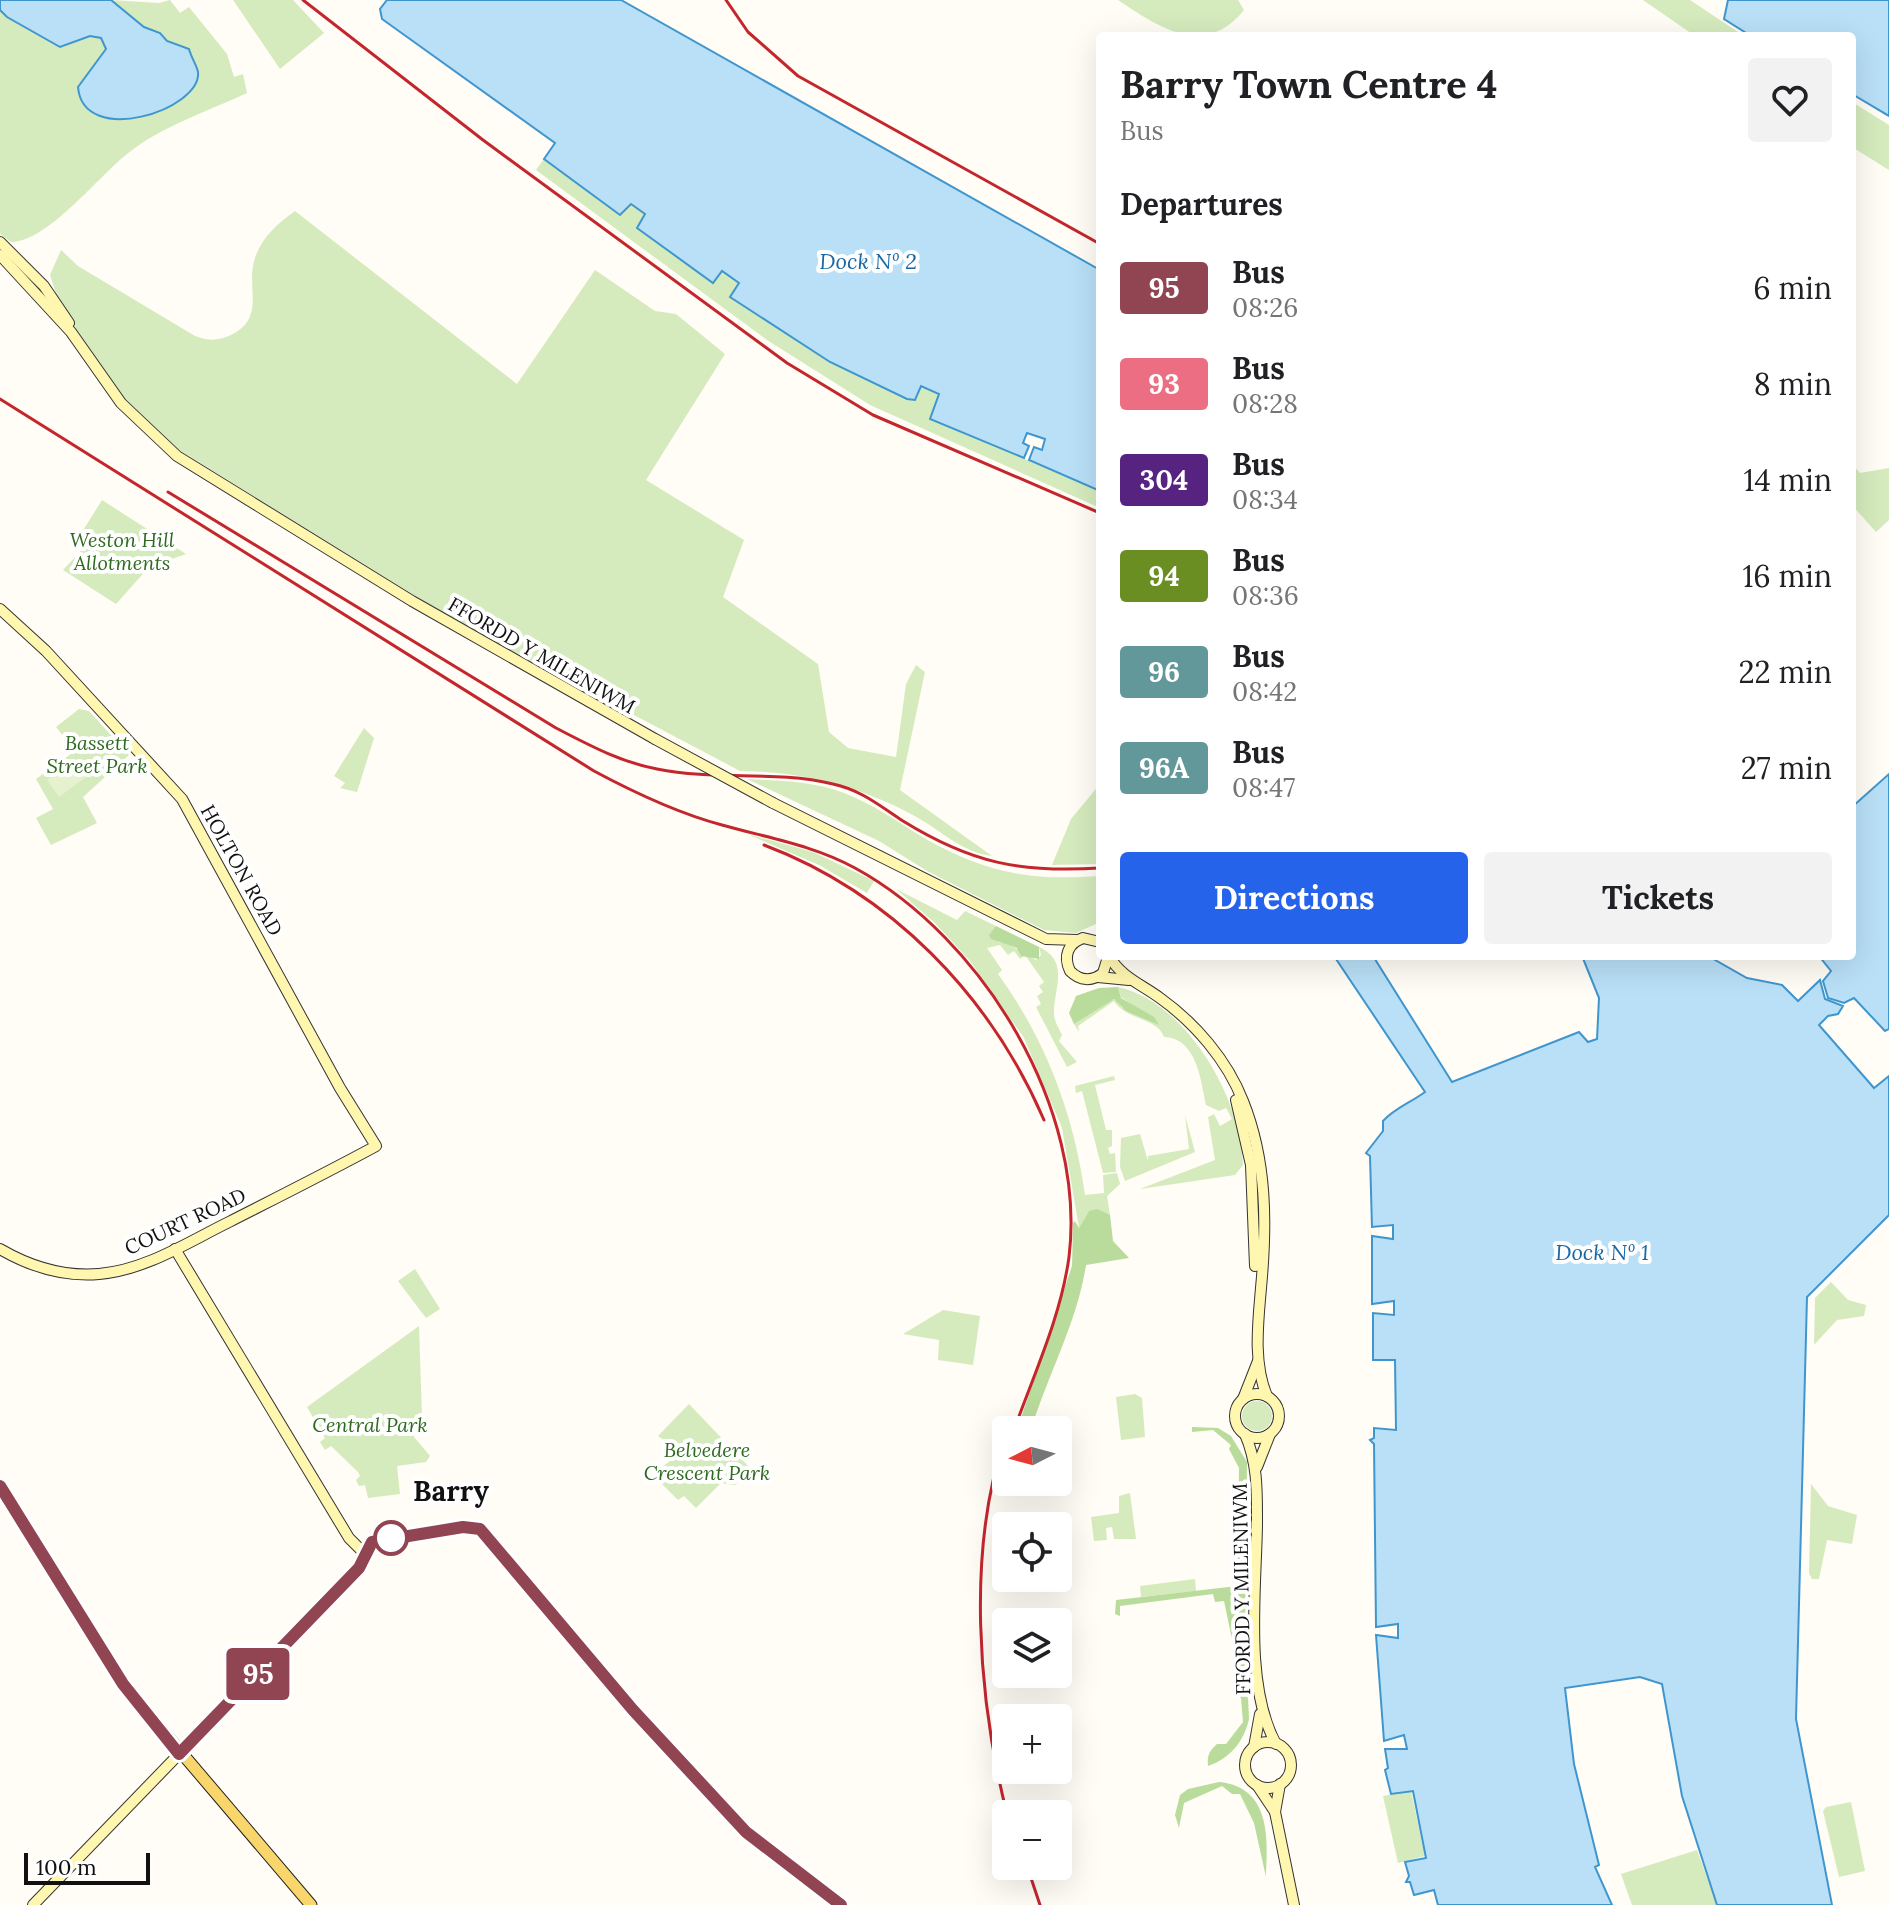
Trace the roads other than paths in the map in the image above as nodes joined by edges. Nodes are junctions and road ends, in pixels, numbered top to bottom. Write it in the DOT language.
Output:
graph roads {
  1 [pos="0,242"];
  2 [pos="0,255"];
  3 [pos="71,332"];
  4 [pos="0,609"];
  5 [pos="1046,939"];
  6 [pos="1078,940"];
  7 [pos="1096,941"];
  8 [pos="1067,960"];
  9 [pos="1108,960"];
  10 [pos="1112,960"];
  11 [pos="1098,977"];
  12 [pos="1129,980"];
  13 [pos="376,1146"];
  14 [pos="0,1249"];
  15 [pos="175,1249"];
  16 [pos="1258,1361"];
  17 [pos="1267,1396"];
  18 [pos="1243,1399"];
  19 [pos="1245,1434"];
  20 [pos="1270,1434"];
  21 [pos="1257,1467"];
  22 [pos="0,1486"];
  23 [pos="365,1554"];
  24 [pos="1261,1711"];
  25 [pos="1276,1744"];
  26 [pos="1254,1747"];
  27 [pos="179,1754"];
  28 [pos="1280,1784"];
  29 [pos="1257,1785"];
  30 [pos="1275,1812"];
  31 [pos="33,1905"];
  32 [pos="311,1905"];
  33 [pos="841,1905"];
  34 [pos="1294,1905"];
  1 -- 3 [label="street, FFORDD Y MILENIWM"];
  2 -- 3 [label="street, FFORDD Y MILENIWM"];
  3 -- 5 [label="street, FFORDD Y MILENIWM, bridge"];
  4 -- 13 [label="street, HOLTON ROAD"];
  5 -- 6 [label="street, FFORDD Y MILENIWM"];
  5 -- 8 [label="street, FFORDD Y MILENIWM"];
  6 -- 7 [label="street, FFORDD Y MILENIWM"];
  6 -- 8 [label="street"];
  8 -- 11 [label="street, FFORDD Y MILENIWM"];
  9 -- 11 [label="street"];
  10 -- 12 [label="street"];
  11 -- 12 [label="street"];
  12 -- 16 [label="street"];
  13 -- 15 [label="street, COURT ROAD"];
  14 -- 15 [label="street, COURT ROAD"];
  15 -- 23 [label="street"];
  16 -- 17 [label="street"];
  16 -- 18 [label="street"];
  17 -- 18 [label="street"];
  17 -- 20 [label="street"];
  18 -- 19 [label="street"];
  19 -- 20 [label="street"];
  19 -- 21 [label="street, FFORDD Y MILENIWM"];
  20 -- 21 [label="street, FFORDD Y MILENIWM"];
  21 -- 24 [label="street, FFORDD Y MILENIWM"];
  22 -- 27 [label="main road"];
  23 -- 27 [label="street"];
  23 -- 33 [label="street"];
  24 -- 25 [label="street, FFORDD Y MILENIWM"];
  24 -- 26 [label="street, FFORDD Y MILENIWM"];
  25 -- 26 [label="street"];
  25 -- 28 [label="street"];
  26 -- 29 [label="street"];
  27 -- 31 [label="street"];
  27 -- 32 [label="main road"];
  28 -- 29 [label="street"];
  28 -- 30 [label="street"];
  29 -- 30 [label="street"];
  30 -- 34 [label="street"];
}
